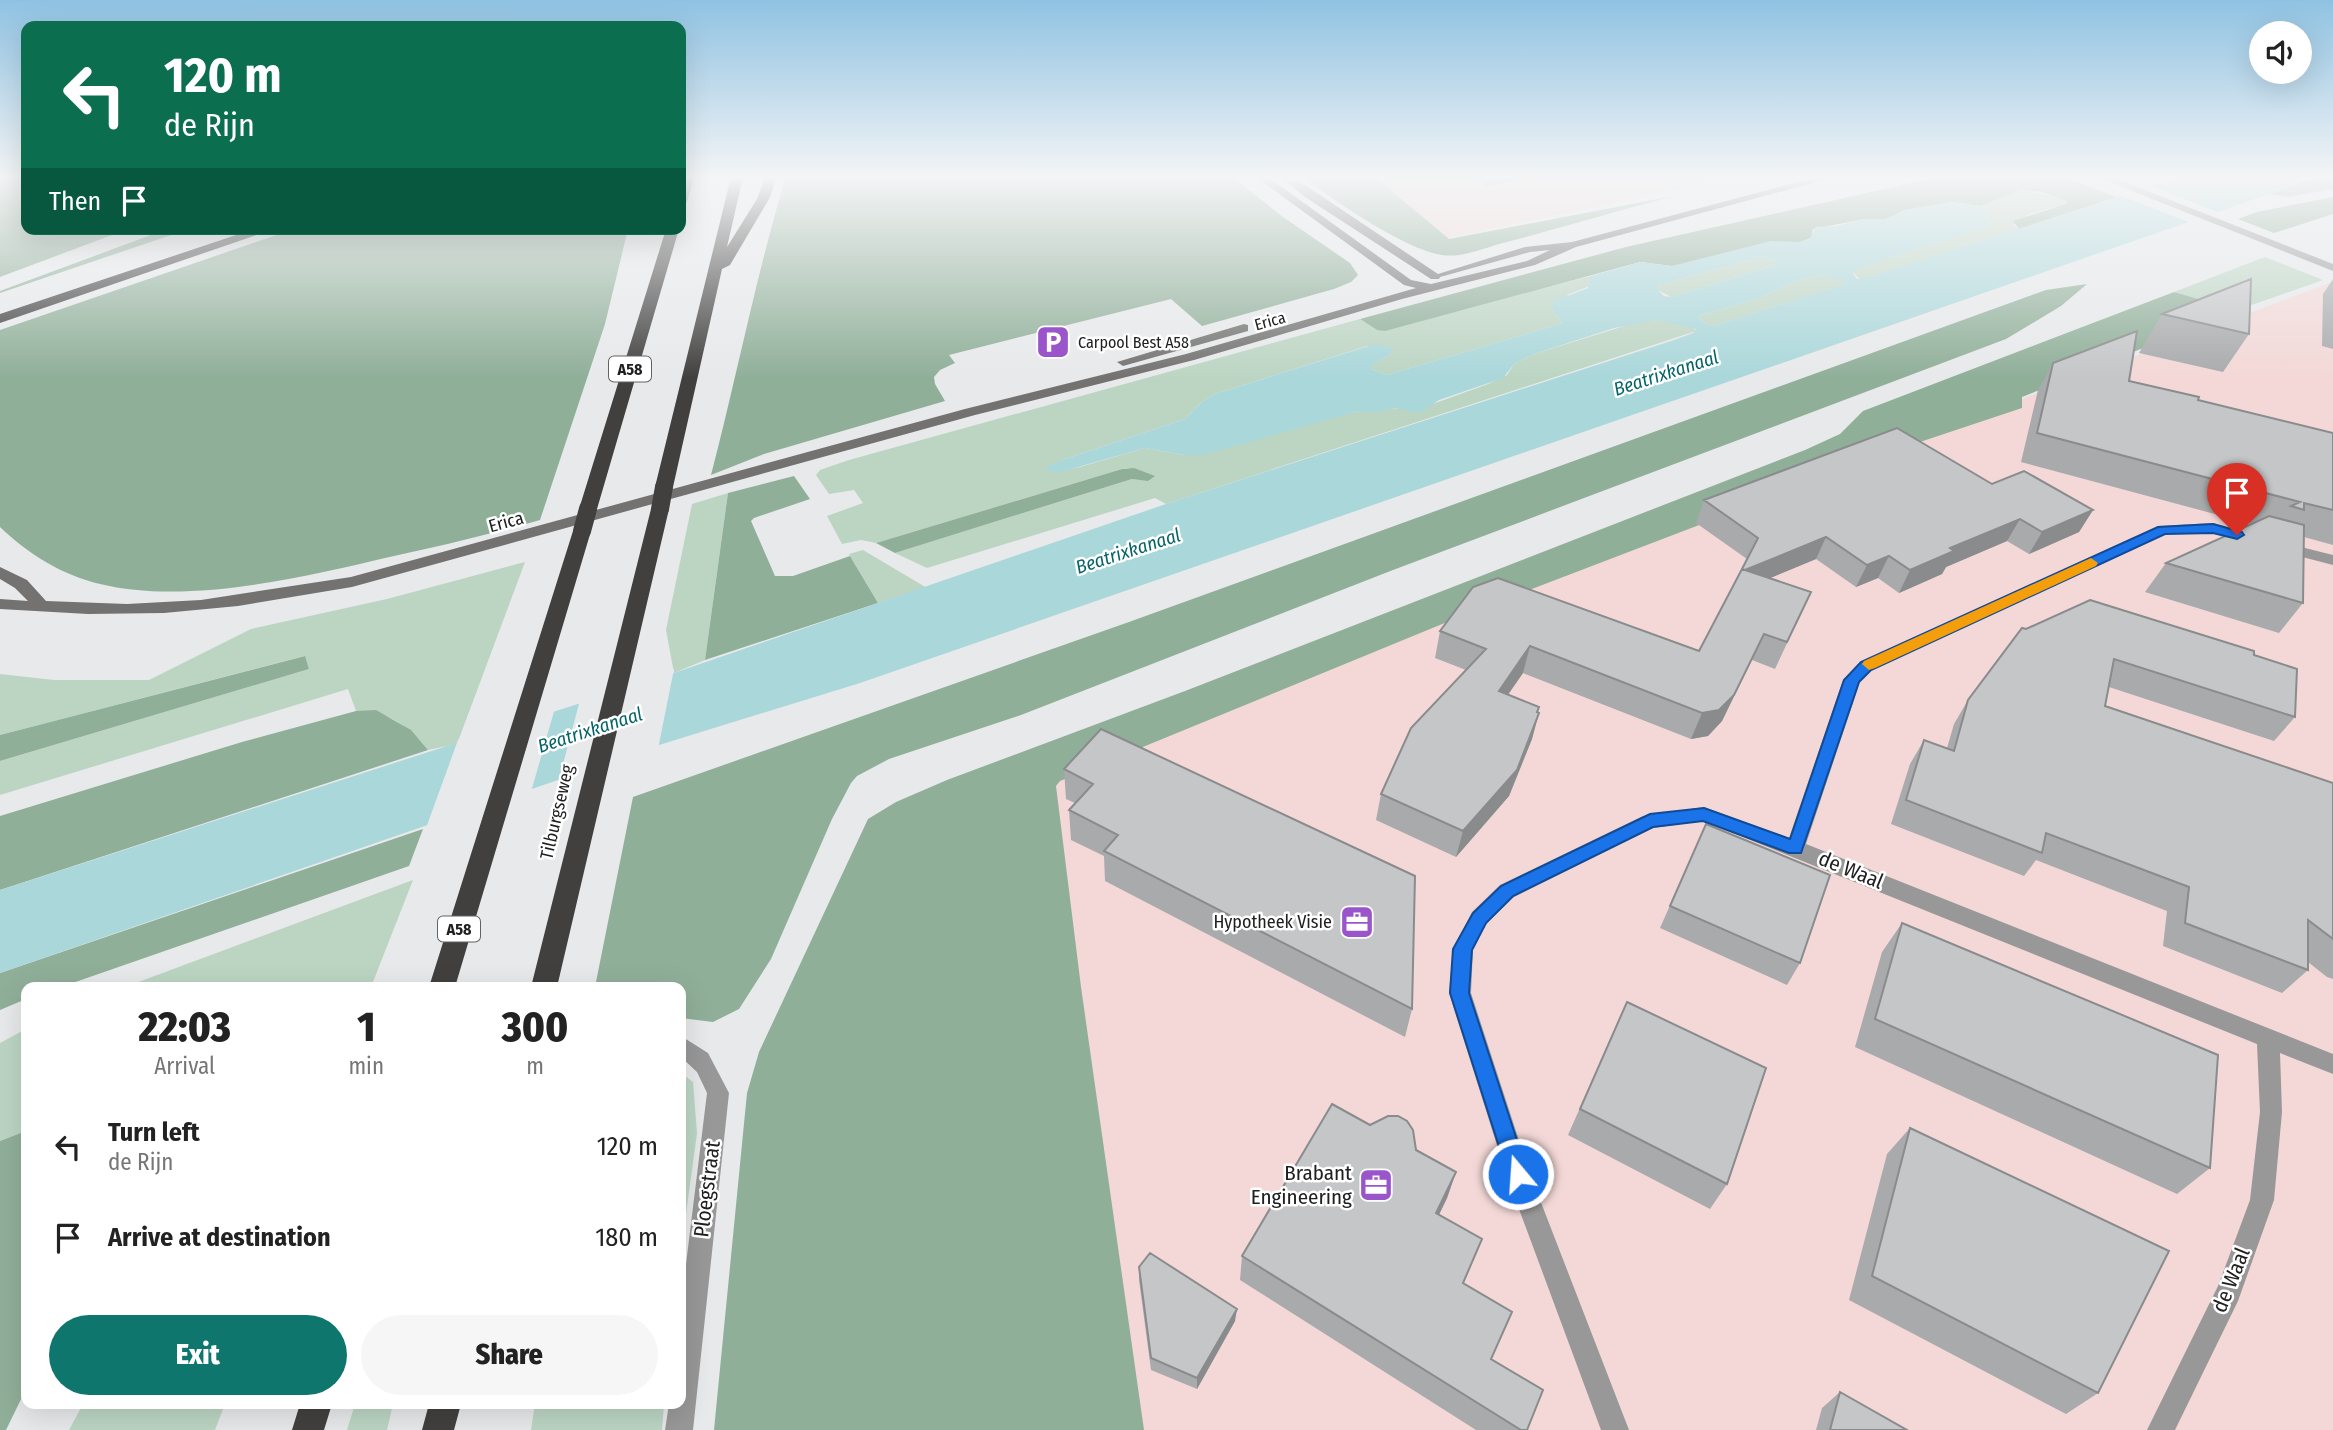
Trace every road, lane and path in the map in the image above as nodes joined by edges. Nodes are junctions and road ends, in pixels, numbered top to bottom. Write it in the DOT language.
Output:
graph roads {
  1 [pos="186,244"];
  2 [pos="225,244"];
  3 [pos="669,244"];
  4 [pos="722,244"];
  5 [pos="736,244"];
  6 [pos="1354,244"];
  7 [pos="1379,244"];
  8 [pos="1577,244"];
  9 [pos="2272,244"];
  10 [pos="2333,268"];
  11 [pos="1434,282"];
  12 [pos="1408,283"];
  13 [pos="712,285"];
  14 [pos="0,307"];
  15 [pos="0,320"];
  16 [pos="970,412"];
  17 [pos="2333,561"];
  18 [pos="0,572"];
  19 [pos="0,604"];
  20 [pos="41,606"];
  21 [pos="1795,848"];
  22 [pos="444,982"];
  23 [pos="545,982"];
  24 [pos="2268,1037"];
  25 [pos="686,1049"];
  26 [pos="2333,1063"];
  27 [pos="686,1370"];
  28 [pos="314,1409"];
  29 [pos="443,1409"];
  30 [pos="681,1409"];
  31 [pos="308,1430"];
  32 [pos="438,1430"];
  33 [pos="679,1430"];
  34 [pos="1615,1430"];
  35 [pos="2161,1430"];
  1 -- 14 [label="highway"];
  2 -- 15 [label="highway"];
  3 -- 22 [label="highway, A58, bridge"];
  4 -- 13 [label="highway, Tilburgseweg"];
  5 -- 13 [label="highway"];
  6 -- 12 [label="main road"];
  7 -- 11 [label="main road"];
  8 -- 11 [label="main road, Erica"];
  9 -- 10 [label="street"];
  11 -- 12 [label="main road"];
  11 -- 16 [label="main road, Erica"];
  12 -- 16 [label="main road, Erica"];
  13 -- 23 [label="highway, Tilburgseweg, bridge"];
  16 -- 20 [label="main road, Erica"];
  17 -- 21 [label="street"];
  18 -- 20 [label="main road"];
  19 -- 20 [label="main road, Erica"];
  21 -- 24 [label="street, de Waal"];
  21 -- 34 [label="street, de Waal"];
  24 -- 26 [label="street, de Waal"];
  24 -- 35 [label="street, de Waal"];
  25 -- 27 [label="street, Ploegstraat"];
  28 -- 31 [label="highway"];
  29 -- 32 [label="highway"];
  30 -- 33 [label="street, Ploegstraat"];
}
